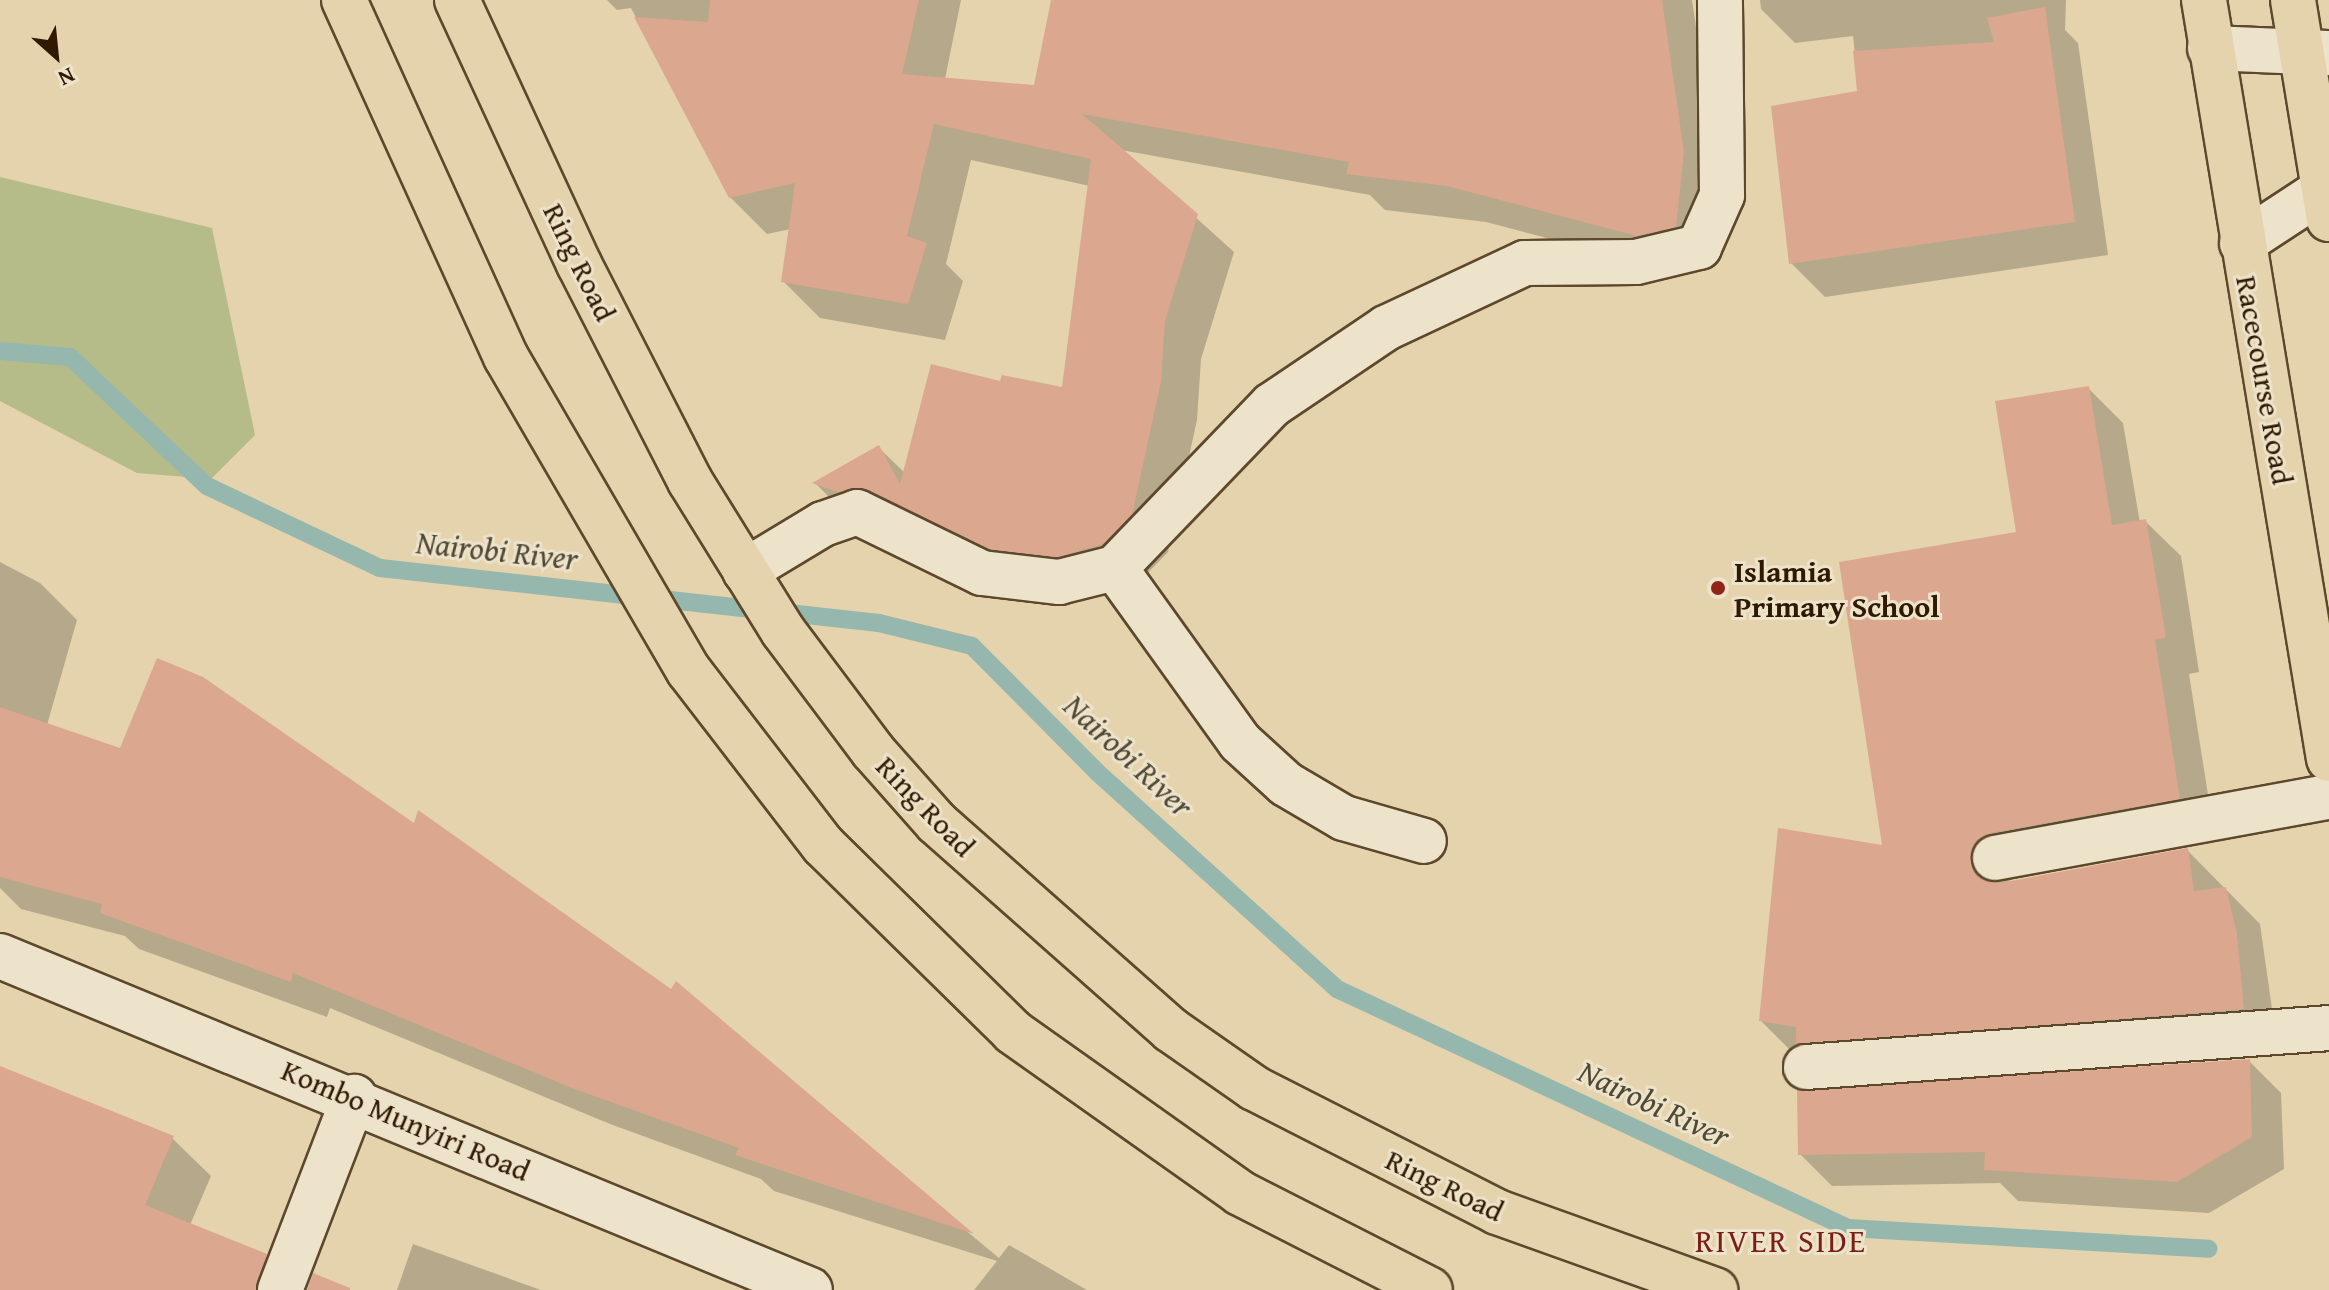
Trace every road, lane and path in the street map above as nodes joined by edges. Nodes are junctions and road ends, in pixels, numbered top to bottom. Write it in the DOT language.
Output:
graph roads {
  1 [pos="344,0"];
  2 [pos="457,0"];
  3 [pos="1720,0"];
  4 [pos="2204,0"];
  5 [pos="2293,0"];
  6 [pos="2210,48"];
  7 [pos="2315,52"];
  8 [pos="2328,198"];
  9 [pos="2242,243"];
  10 [pos="1115,568"];
  11 [pos="747,574"];
  12 [pos="2329,759"];
  13 [pos="2329,797"];
  14 [pos="1424,841"];
  15 [pos="1995,858"];
  16 [pos="0,956"];
  17 [pos="2329,1028"];
  18 [pos="1806,1067"];
  19 [pos="354,1097"];
  20 [pos="280,1290"];
  21 [pos="810,1290"];
  22 [pos="1430,1290"];
  23 [pos="1715,1290"];
  1 -- 22 [label="main road"];
  2 -- 11 [label="main road, Ring Road"];
  3 -- 10 [label="street"];
  4 -- 6 [label="main road, Racecourse Road"];
  5 -- 7 [label="main road"];
  6 -- 7 [label="street"];
  6 -- 9 [label="main road, Racecourse Road"];
  7 -- 8 [label="main road"];
  8 -- 9 [label="street"];
  9 -- 12 [label="main road, Racecourse Road"];
  10 -- 11 [label="street"];
  10 -- 14 [label="street"];
  11 -- 23 [label="main road, Ring Road"];
  13 -- 15 [label="street"];
  16 -- 19 [label="street, Kombo Munyiri Road"];
  17 -- 18 [label="street"];
  19 -- 20 [label="street"];
  19 -- 21 [label="street, Kombo Munyiri Road"];
}
